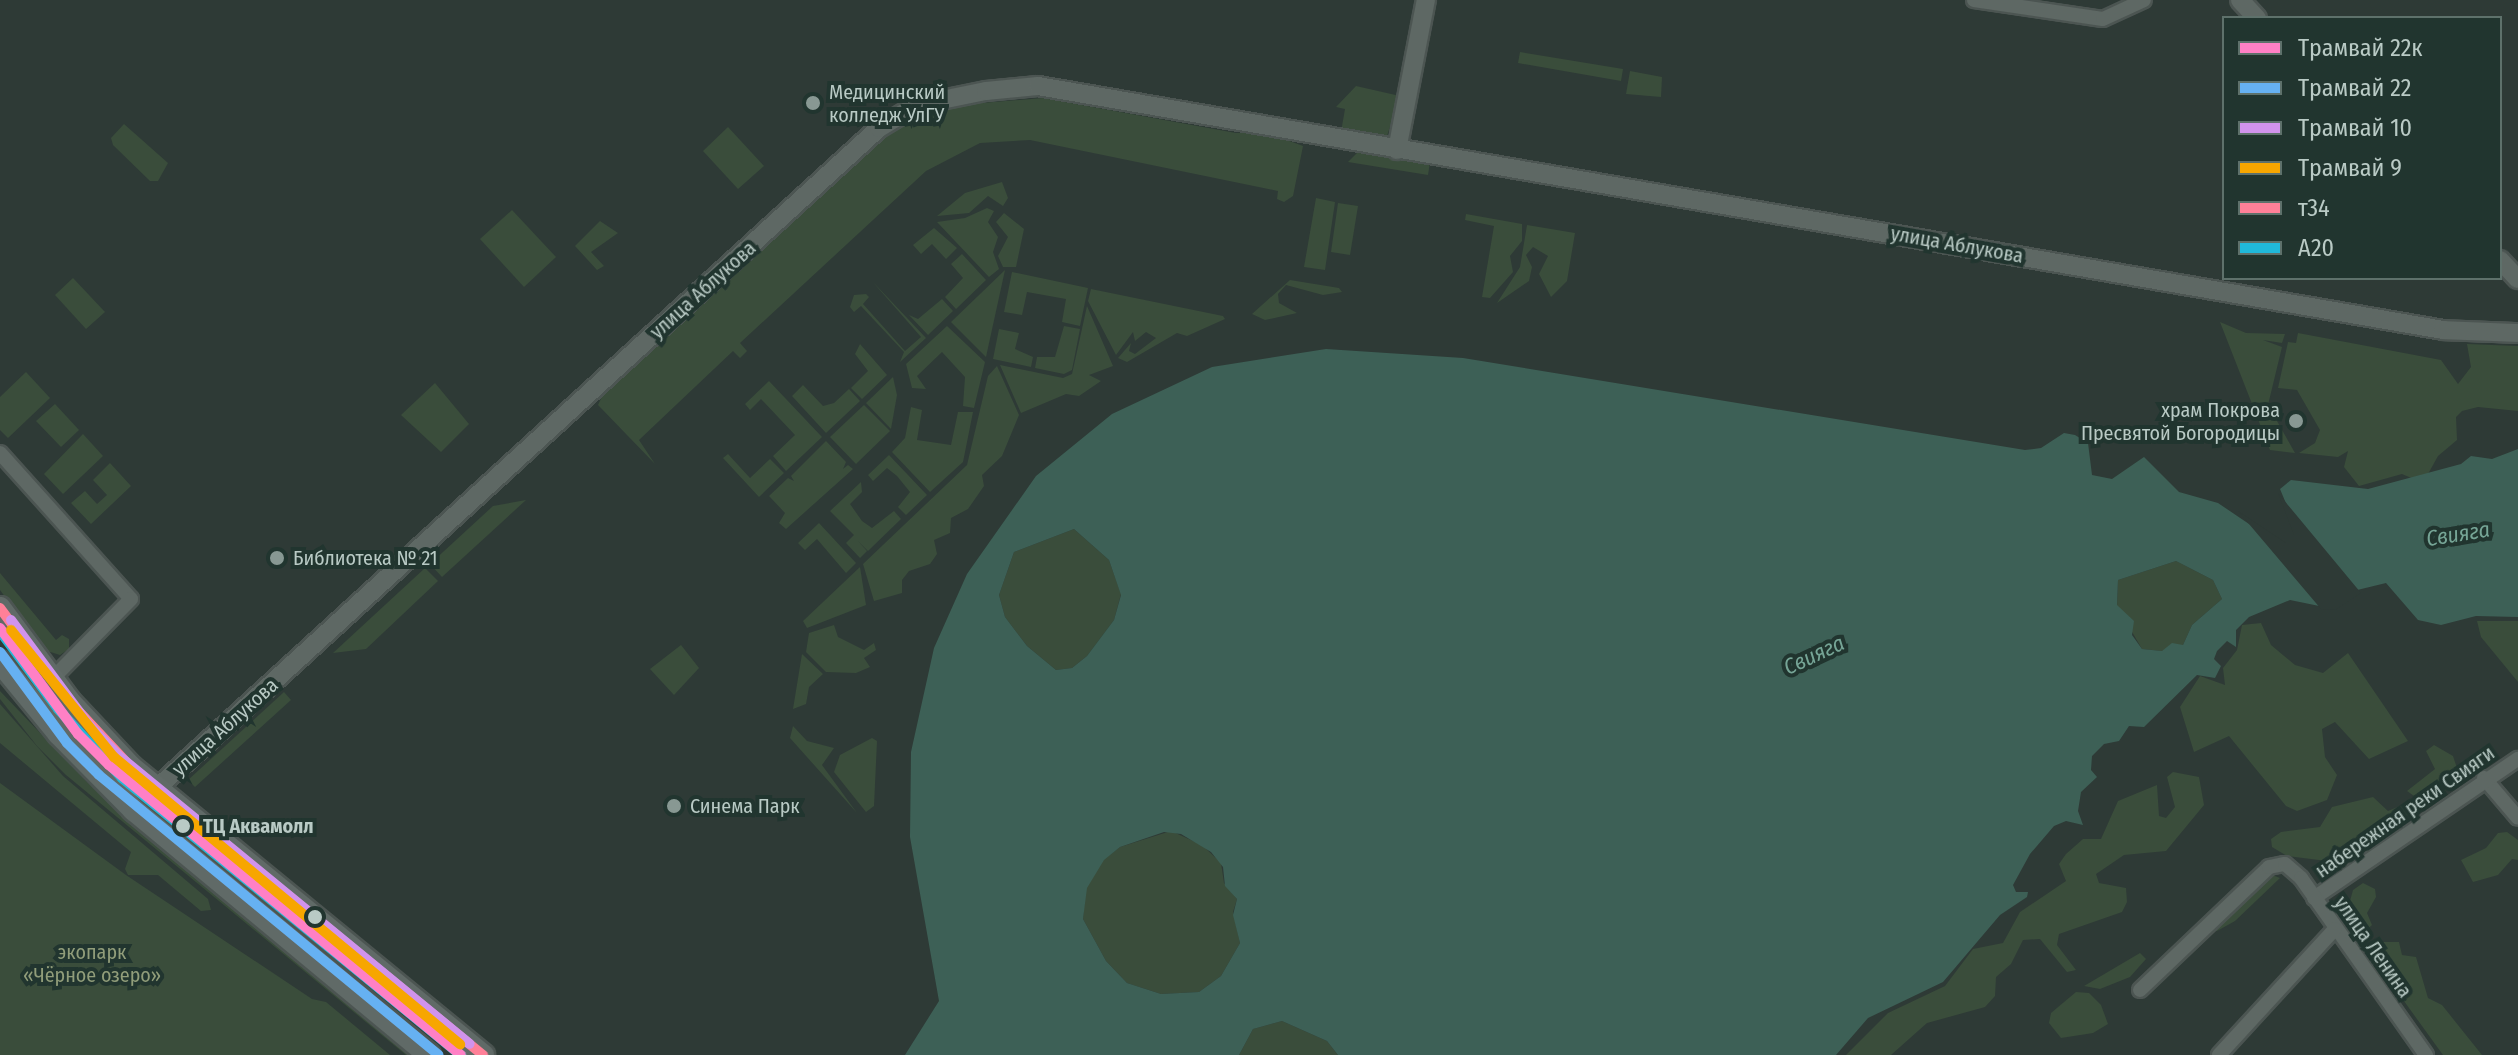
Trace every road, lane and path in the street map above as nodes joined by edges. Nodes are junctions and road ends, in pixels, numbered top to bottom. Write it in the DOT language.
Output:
graph roads {
  1 [pos="1426,0"];
  2 [pos="1974,0"];
  3 [pos="2144,0"];
  4 [pos="2240,0"];
  5 [pos="2255,16"];
  6 [pos="1397,150"];
  7 [pos="2502,262"];
  8 [pos="2518,279"];
  9 [pos="2518,333"];
  10 [pos="0,453"];
  11 [pos="0,608"];
  12 [pos="0,662"];
  13 [pos="52,679"];
  14 [pos="2518,759"];
  15 [pos="2484,778"];
  16 [pos="157,788"];
  17 [pos="134,810"];
  18 [pos="2518,818"];
  19 [pos="2314,898"];
  20 [pos="2335,929"];
  21 [pos="2140,990"];
  22 [pos="429,1055"];
  23 [pos="483,1055"];
  24 [pos="2219,1055"];
  25 [pos="2426,1055"];
  1 -- 6 [label="street"];
  2 -- 3 [label="street"];
  4 -- 5 [label="street"];
  6 -- 9 [label="street, улица Аблукова"];
  6 -- 16 [label="street, улица Аблукова"];
  7 -- 8 [label="street"];
  10 -- 13 [label="street"];
  11 -- 13 [label="main road"];
  12 -- 17 [label="main road"];
  13 -- 16 [label="main road"];
  14 -- 15 [label="street, набережная реки Свияги"];
  15 -- 18 [label="street"];
  15 -- 19 [label="street, набережная реки Свияги"];
  16 -- 17 [label="main road, улица Аблукова"];
  16 -- 23 [label="main road"];
  17 -- 22 [label="main road"];
  19 -- 20 [label="street, улица Ленина"];
  19 -- 21 [label="street, улица Ленина"];
  20 -- 24 [label="street"];
  20 -- 25 [label="street, улица Ленина"];
}
